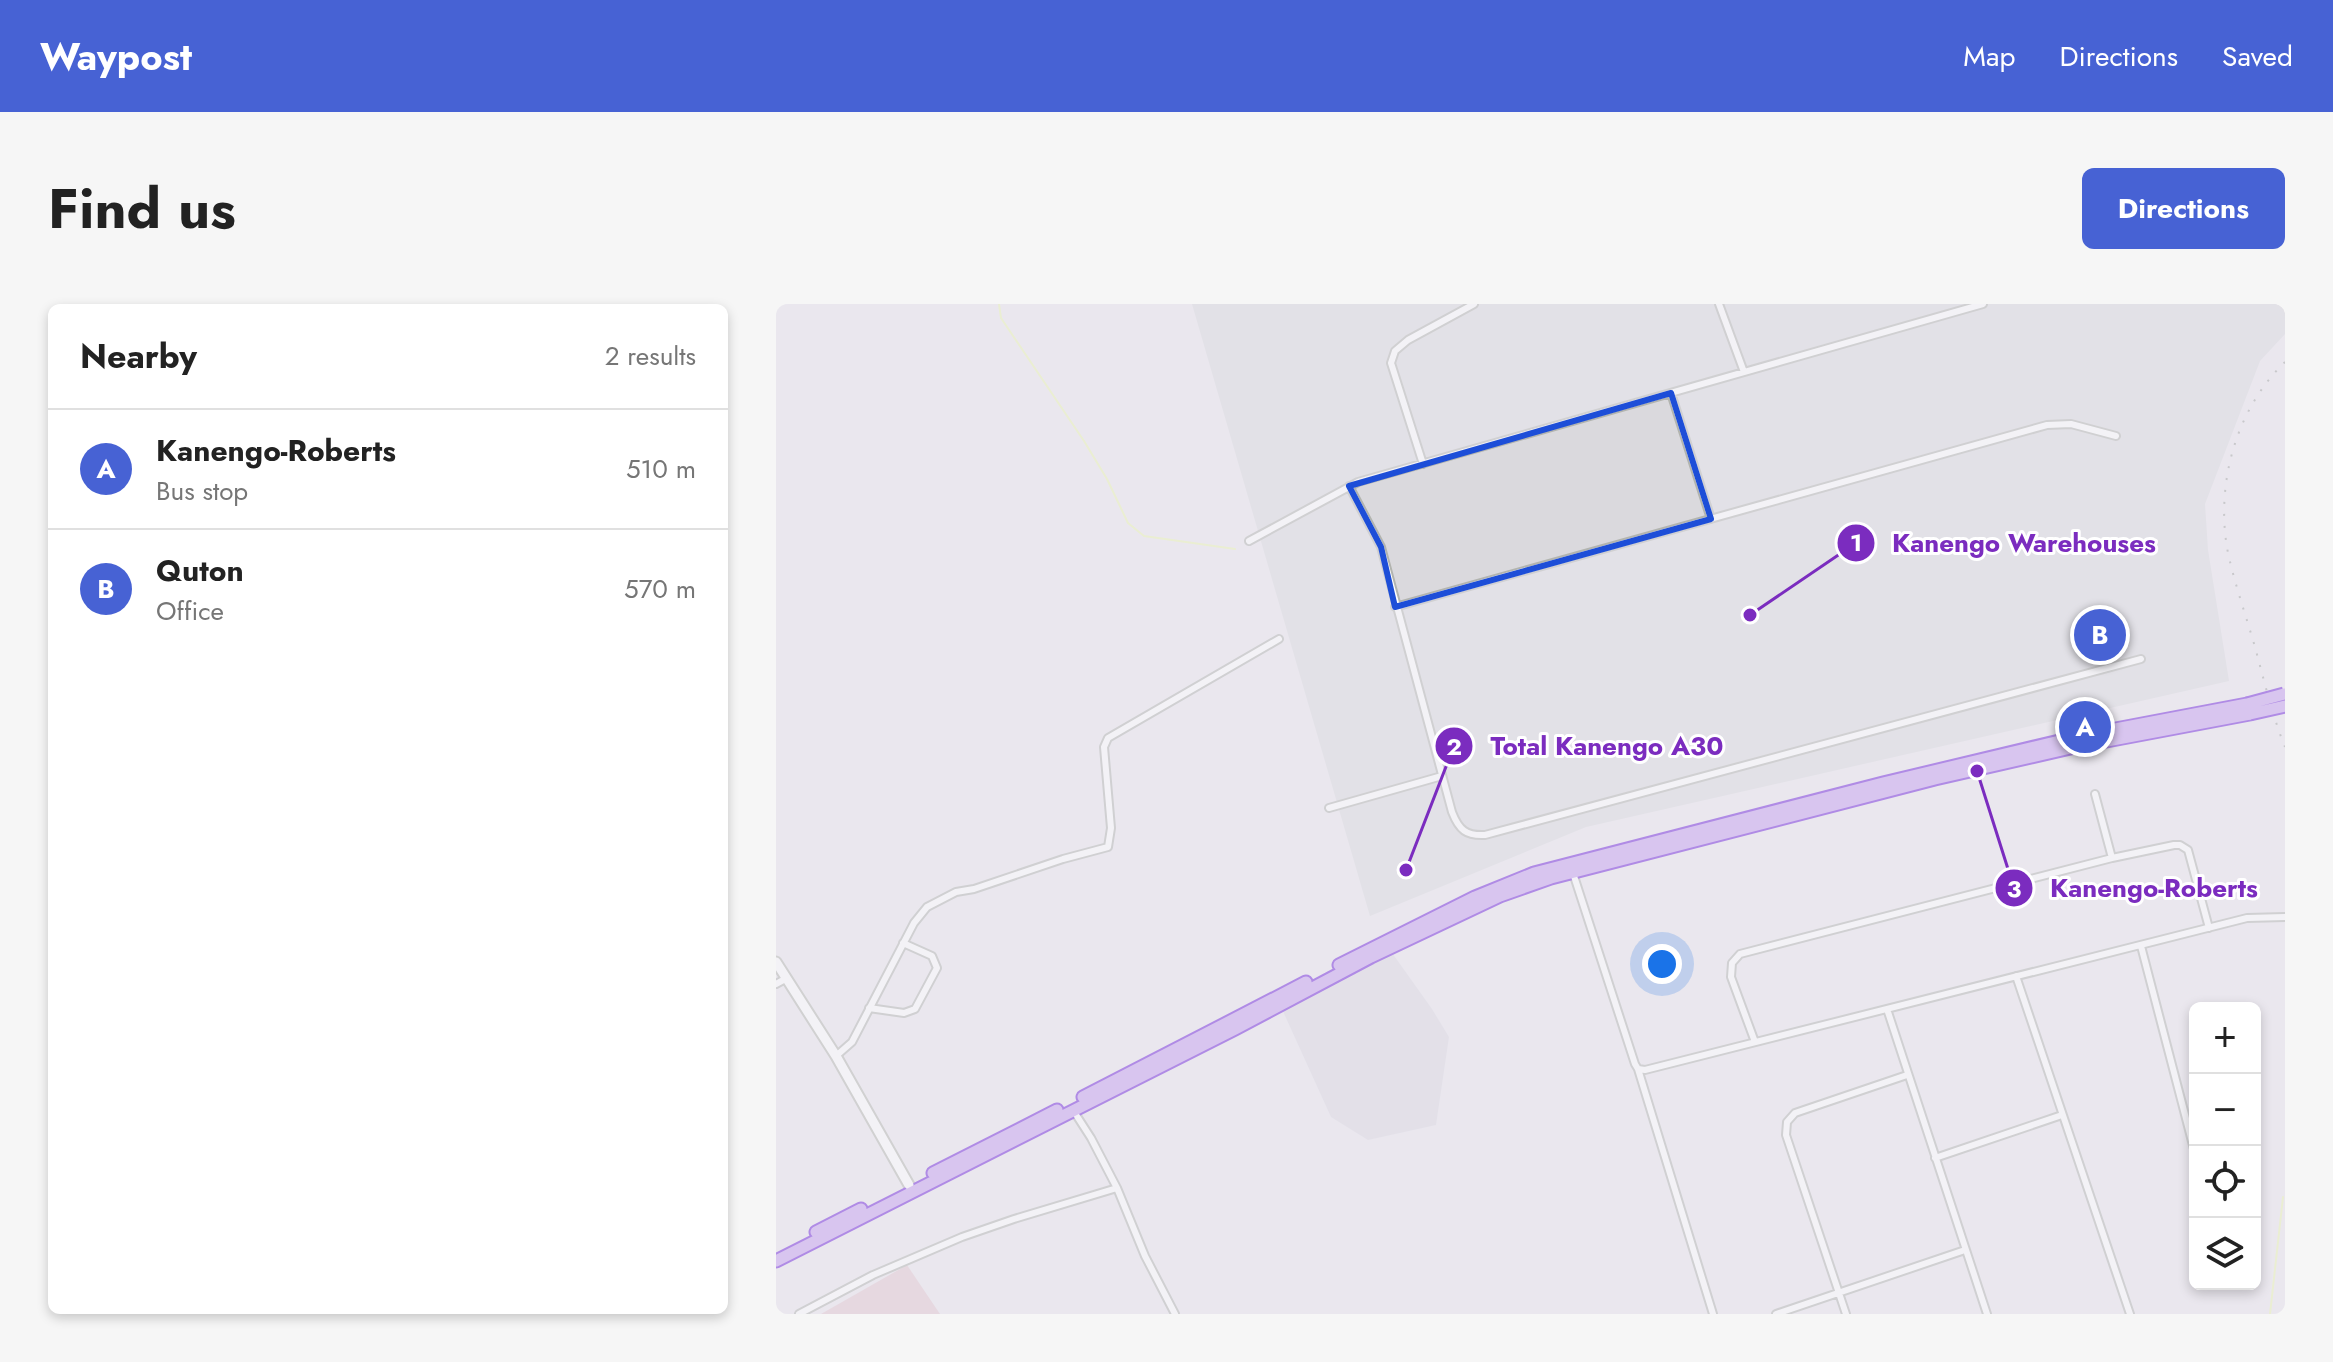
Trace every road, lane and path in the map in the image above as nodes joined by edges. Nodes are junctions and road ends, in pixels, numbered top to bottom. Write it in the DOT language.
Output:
graph roads {
  1 [pos="1474,304"];
  2 [pos="1719,304"];
  3 [pos="1983,304"];
  4 [pos="1744,372"];
  5 [pos="1671,393"];
  6 [pos="2116,436"];
  7 [pos="1423,464"];
  8 [pos="1349,486"];
  9 [pos="1711,519"];
  10 [pos="1249,541"];
  11 [pos="1395,607"];
  12 [pos="1279,639"];
  13 [pos="2141,659"];
  14 [pos="2285,700"];
  15 [pos="1442,776"];
  16 [pos="2095,794"];
  17 [pos="1329,808"];
  18 [pos="2112,858"];
  19 [pos="1571,868"];
  20 [pos="2285,917"];
  21 [pos="2209,928"];
  22 [pos="903,943"];
  23 [pos="2141,946"];
  24 [pos="776,962"];
  25 [pos="2016,976"];
  26 [pos="787,978"];
  27 [pos="776,984"];
  28 [pos="869,1008"];
  29 [pos="1887,1009"];
  30 [pos="1755,1042"];
  31 [pos="836,1056"];
  32 [pos="1638,1069"];
  33 [pos="1907,1075"];
  34 [pos="1073,1110"];
  35 [pos="2062,1115"];
  36 [pos="2193,1146"];
  37 [pos="1935,1158"];
  38 [pos="909,1185"];
  39 [pos="1117,1188"];
  40 [pos="1965,1250"];
  41 [pos="776,1253"];
  42 [pos="776,1261"];
  43 [pos="1839,1292"];
  44 [pos="799,1314"];
  45 [pos="1175,1314"];
  46 [pos="1713,1314"];
  47 [pos="1776,1314"];
  48 [pos="1846,1314"];
  49 [pos="1987,1314"];
  50 [pos="2130,1314"];
  1 -- 7 [label="street"];
  2 -- 4 [label="street"];
  3 -- 4 [label="street"];
  4 -- 5 [label="street"];
  5 -- 7 [label="street"];
  5 -- 9 [label="street"];
  6 -- 9 [label="street"];
  7 -- 8 [label="street"];
  8 -- 10 [label="street"];
  8 -- 11 [label="street"];
  9 -- 11 [label="street"];
  11 -- 15 [label="street"];
  12 -- 22 [label="street"];
  13 -- 15 [label="street"];
  14 -- 19 [label="highway, bridge"];
  15 -- 17 [label="street"];
  16 -- 18 [label="street"];
  18 -- 21 [label="street"];
  18 -- 30 [label="street"];
  19 -- 32 [label="street"];
  19 -- 34 [label="highway"];
  19 -- 38 [label="highway"];
  20 -- 21 [label="street"];
  21 -- 23 [label="street"];
  22 -- 28 [label="street"];
  22 -- 28 [label="street"];
  23 -- 25 [label="street"];
  23 -- 36 [label="street"];
  24 -- 26 [label="street"];
  25 -- 29 [label="street"];
  25 -- 35 [label="street"];
  26 -- 27 [label="street"];
  26 -- 31 [label="street"];
  28 -- 31 [label="street"];
  29 -- 30 [label="street"];
  29 -- 33 [label="street"];
  30 -- 32 [label="street"];
  31 -- 38 [label="street"];
  32 -- 46 [label="street"];
  33 -- 37 [label="street"];
  33 -- 43 [label="street"];
  34 -- 39 [label="street"];
  34 -- 42 [label="highway"];
  35 -- 37 [label="street"];
  35 -- 50 [label="street"];
  37 -- 40 [label="street"];
  38 -- 41 [label="highway"];
  39 -- 44 [label="street"];
  39 -- 45 [label="street"];
  40 -- 43 [label="street"];
  40 -- 49 [label="street"];
  43 -- 47 [label="street"];
  43 -- 48 [label="street"];
}
